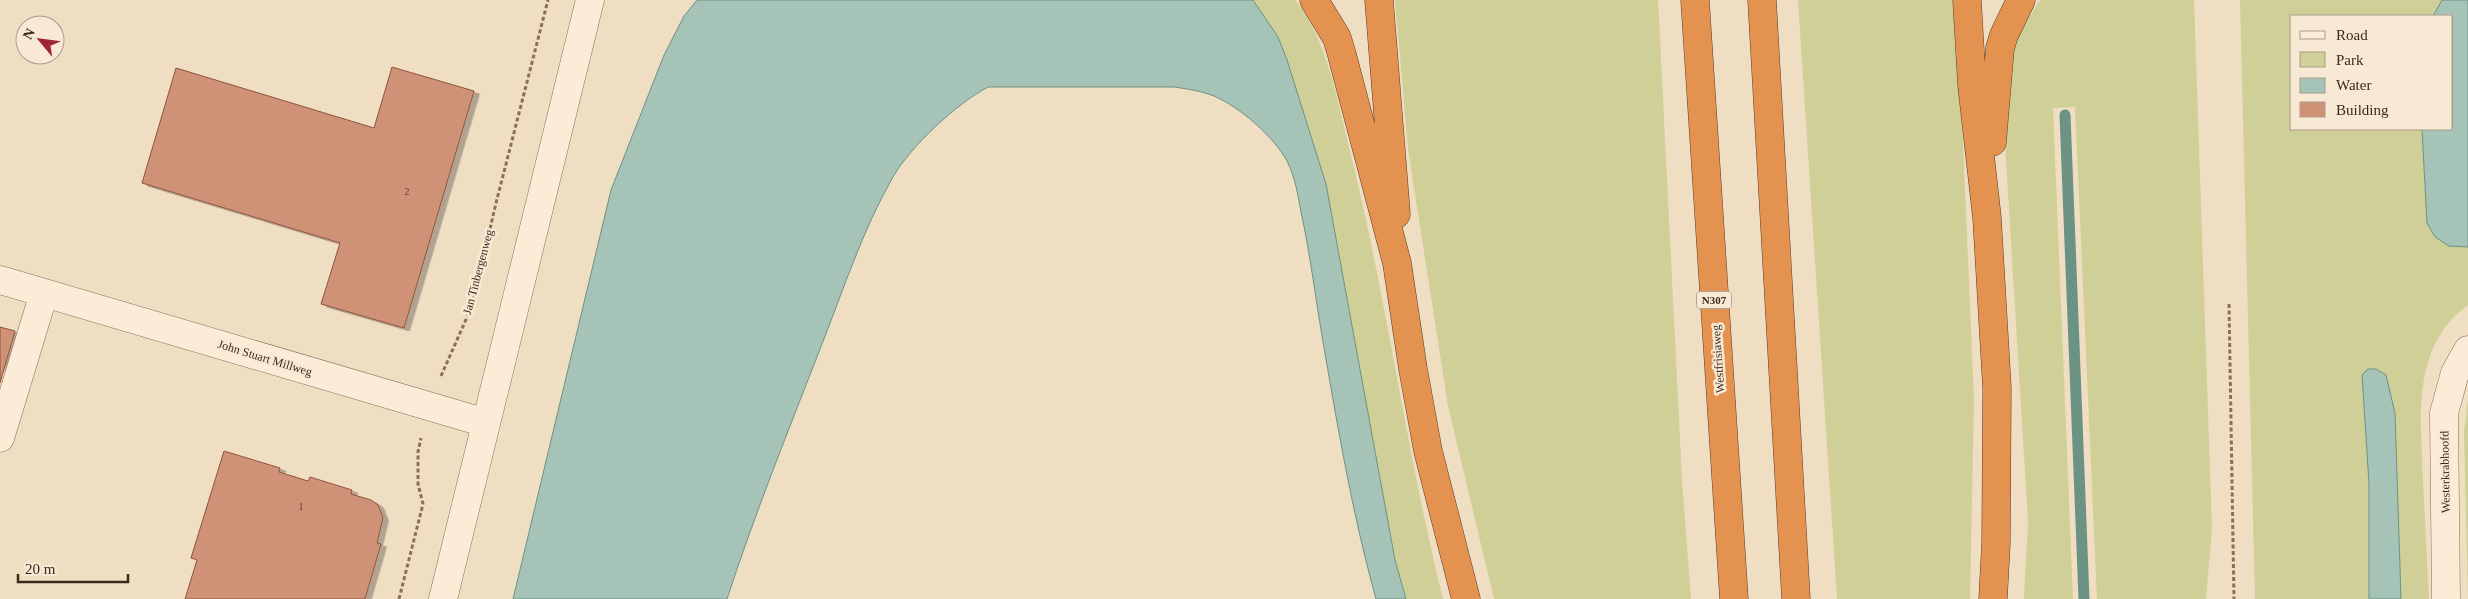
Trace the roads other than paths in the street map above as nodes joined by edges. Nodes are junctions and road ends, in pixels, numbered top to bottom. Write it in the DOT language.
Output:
graph roads {
  1 [pos="590,0"];
  2 [pos="1314,0"];
  3 [pos="1379,0"];
  4 [pos="1695,0"];
  5 [pos="1762,0"];
  6 [pos="1967,0"];
  7 [pos="2021,0"];
  8 [pos="1987,218"];
  9 [pos="1397,263"];
  10 [pos="0,280"];
  11 [pos="44,293"];
  12 [pos="2468,350"];
  13 [pos="486,424"];
  14 [pos="0,438"];
  15 [pos="443,599"];
  16 [pos="1466,599"];
  17 [pos="1734,599"];
  18 [pos="1796,599"];
  19 [pos="1993,599"];
  20 [pos="2446,599"];
  1 -- 13 [label="street"];
  2 -- 9 [label="highway"];
  3 -- 9 [label="highway"];
  4 -- 17 [label="highway, Westfrisiaweg / N307"];
  5 -- 18 [label="highway"];
  6 -- 8 [label="highway"];
  7 -- 8 [label="highway"];
  8 -- 19 [label="highway"];
  9 -- 16 [label="highway"];
  10 -- 11 [label="street, John Stuart Millweg"];
  11 -- 13 [label="street, John Stuart Millweg"];
  11 -- 14 [label="street"];
  12 -- 20 [label="street, Westerkrabhoofd"];
  13 -- 15 [label="street"];
}
